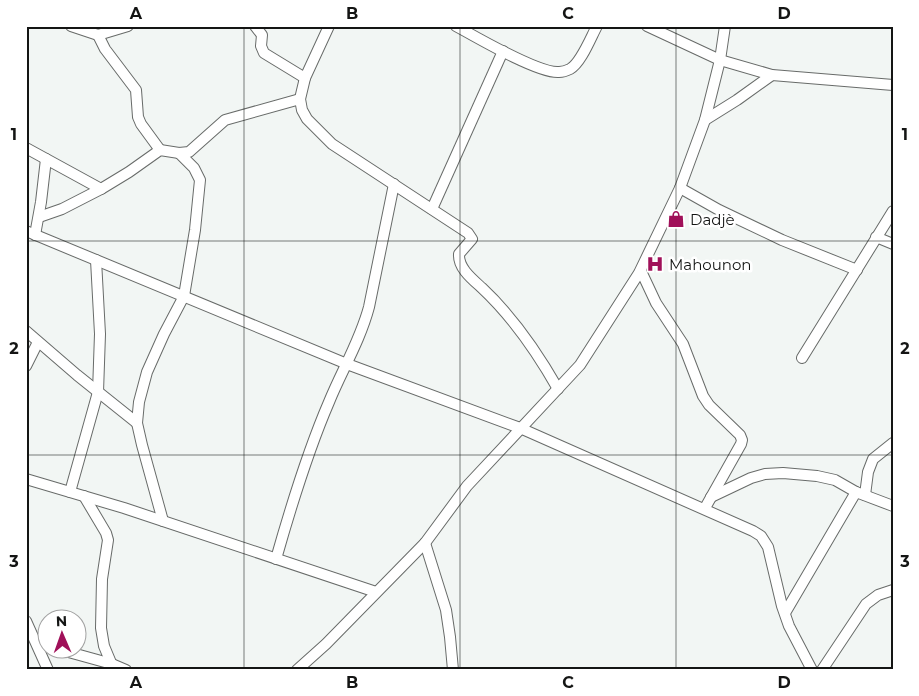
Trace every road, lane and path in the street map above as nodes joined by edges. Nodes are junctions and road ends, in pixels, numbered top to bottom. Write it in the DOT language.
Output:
graph roads {
  1 [pos="71,26"];
  2 [pos="128,26"];
  3 [pos="255,26"];
  4 [pos="329,26"];
  5 [pos="456,26"];
  6 [pos="597,26"];
  7 [pos="647,26"];
  8 [pos="725,26"];
  9 [pos="98,35"];
  10 [pos="503,51"];
  11 [pos="720,60"];
  12 [pos="772,76"];
  13 [pos="305,78"];
  14 [pos="893,85"];
  15 [pos="300,99"];
  16 [pos="704,120"];
  17 [pos="26,148"];
  18 [pos="160,150"];
  19 [pos="179,153"];
  20 [pos="46,159"];
  21 [pos="394,184"];
  22 [pos="680,188"];
  23 [pos="100,189"];
  24 [pos="432,209"];
  25 [pos="893,211"];
  26 [pos="39,217"];
  27 [pos="31,233"];
  28 [pos="876,237"];
  29 [pos="893,244"];
  30 [pos="96,260"];
  31 [pos="858,270"];
  32 [pos="641,271"];
  33 [pos="184,296"];
  34 [pos="26,331"];
  35 [pos="38,342"];
  36 [pos="802,358"];
  37 [pos="347,364"];
  38 [pos="26,366"];
  39 [pos="558,389"];
  40 [pos="98,392"];
  41 [pos="137,423"];
  42 [pos="520,428"];
  43 [pos="893,443"];
  44 [pos="26,479"];
  45 [pos="70,492"];
  46 [pos="860,494"];
  47 [pos="84,496"];
  48 [pos="711,497"];
  49 [pos="893,506"];
  50 [pos="705,508"];
  51 [pos="163,522"];
  52 [pos="425,543"];
  53 [pos="276,559"];
  54 [pos="893,590"];
  55 [pos="376,592"];
  56 [pos="785,613"];
  57 [pos="26,621"];
  58 [pos="35,639"];
  59 [pos="38,641"];
  60 [pos="85,658"];
  61 [pos="113,667"];
  62 [pos="48,670"];
  63 [pos="126,670"];
  64 [pos="297,670"];
  65 [pos="452,670"];
  66 [pos="812,670"];
  67 [pos="822,670"];
  1 -- 9 [label="street"];
  2 -- 9 [label="street"];
  3 -- 13 [label="street"];
  4 -- 13 [label="street"];
  5 -- 10 [label="street"];
  6 -- 10 [label="street"];
  7 -- 11 [label="street"];
  8 -- 11 [label="street"];
  9 -- 18 [label="street"];
  10 -- 24 [label="street"];
  11 -- 12 [label="street"];
  11 -- 16 [label="street"];
  12 -- 14 [label="street"];
  12 -- 16 [label="street"];
  13 -- 15 [label="street"];
  15 -- 19 [label="street"];
  15 -- 21 [label="street"];
  16 -- 22 [label="street"];
  17 -- 20 [label="street"];
  18 -- 19 [label="street"];
  18 -- 23 [label="street"];
  19 -- 33 [label="street"];
  20 -- 23 [label="street"];
  20 -- 26 [label="street"];
  21 -- 24 [label="street"];
  21 -- 37 [label="street"];
  22 -- 31 [label="street"];
  22 -- 32 [label="street"];
  23 -- 26 [label="street"];
  24 -- 39 [label="street"];
  25 -- 28 [label="street"];
  26 -- 27 [label="street"];
  27 -- 30 [label="street"];
  28 -- 29 [label="street"];
  28 -- 31 [label="street"];
  30 -- 33 [label="street"];
  30 -- 40 [label="street"];
  31 -- 36 [label="street"];
  32 -- 39 [label="street"];
  32 -- 48 [label="street"];
  33 -- 37 [label="street"];
  33 -- 41 [label="street"];
  34 -- 35 [label="street"];
  35 -- 38 [label="street"];
  35 -- 40 [label="street"];
  37 -- 42 [label="street"];
  37 -- 53 [label="street"];
  39 -- 42 [label="street"];
  40 -- 41 [label="street"];
  40 -- 45 [label="street"];
  41 -- 51 [label="street"];
  42 -- 50 [label="street"];
  42 -- 52 [label="street"];
  43 -- 46 [label="street"];
  44 -- 45 [label="street"];
  45 -- 47 [label="street"];
  46 -- 48 [label="street"];
  46 -- 49 [label="street"];
  46 -- 56 [label="street"];
  47 -- 51 [label="street"];
  47 -- 61 [label="street"];
  48 -- 50 [label="street"];
  50 -- 56 [label="street"];
  51 -- 53 [label="street"];
  52 -- 55 [label="street"];
  52 -- 65 [label="street"];
  53 -- 55 [label="street"];
  54 -- 67 [label="street"];
  55 -- 64 [label="street"];
  56 -- 66 [label="street"];
  57 -- 58 [label="street"];
  58 -- 59 [label="street"];
  58 -- 62 [label="street"];
  60 -- 61 [label="street"];
  61 -- 63 [label="street"];
}
